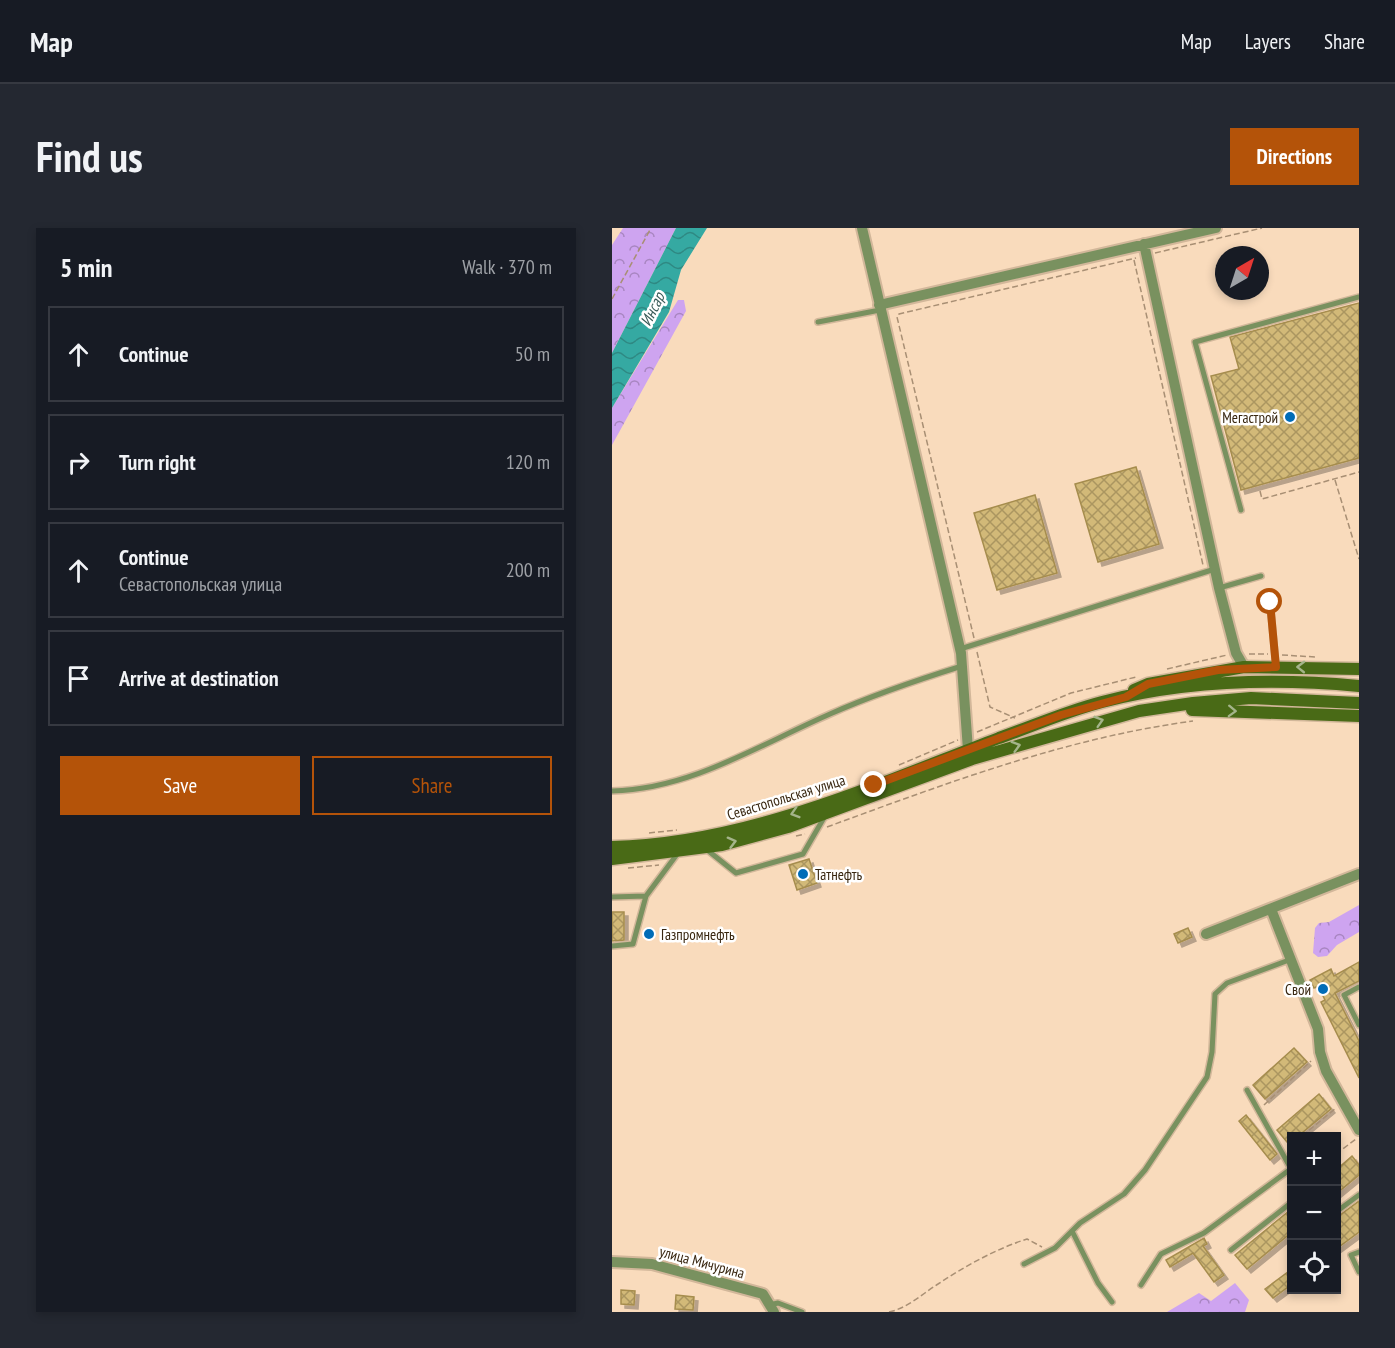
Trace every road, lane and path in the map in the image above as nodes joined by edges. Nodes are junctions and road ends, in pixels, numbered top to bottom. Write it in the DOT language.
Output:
graph roads {
  1 [pos="651,228"];
  2 [pos="862,228"];
  3 [pos="1216,228"];
  4 [pos="1263,228"];
  5 [pos="1145,250"];
  6 [pos="1134,259"];
  7 [pos="1359,297"];
  8 [pos="612,300"];
  9 [pos="880,307"];
  10 [pos="818,322"];
  11 [pos="1359,472"];
  12 [pos="1335,479"];
  13 [pos="1260,491"];
  14 [pos="1241,510"];
  15 [pos="1359,559"];
  16 [pos="1210,571"];
  17 [pos="1261,576"];
  18 [pos="1219,588"];
  19 [pos="1270,602"];
  20 [pos="975,644"];
  21 [pos="960,649"];
  22 [pos="962,666"];
  23 [pos="1244,667"];
  24 [pos="1276,667"];
  25 [pos="1359,669"];
  26 [pos="1359,686"];
  27 [pos="1126,697"];
  28 [pos="1359,703"];
  29 [pos="1132,713"];
  30 [pos="1359,716"];
  31 [pos="1015,718"];
  32 [pos="1203,721"];
  33 [pos="968,750"];
  34 [pos="612,791"];
  35 [pos="827,813"];
  36 [pos="814,832"];
  37 [pos="791,837"];
  38 [pos="612,847"];
  39 [pos="704,848"];
  40 [pos="680,851"];
  41 [pos="612,859"];
  42 [pos="668,863"];
  43 [pos="622,868"];
  44 [pos="1359,874"];
  45 [pos="646,896"];
  46 [pos="612,897"];
  47 [pos="1271,909"];
  48 [pos="1206,934"];
  49 [pos="612,945"];
  50 [pos="1289,960"];
  51 [pos="1359,987"];
  52 [pos="1359,1025"];
  53 [pos="1320,1052"];
  54 [pos="1247,1090"];
  55 [pos="1344,1102"];
  56 [pos="1258,1110"];
  57 [pos="1359,1130"];
  58 [pos="1308,1132"];
  59 [pos="1359,1136"];
  60 [pos="1341,1150"];
  61 [pos="1287,1160"];
  62 [pos="1287,1170"];
  63 [pos="1359,1195"];
  64 [pos="1287,1206"];
  65 [pos="1341,1208"];
  66 [pos="1072,1231"];
  67 [pos="1038,1244"];
  68 [pos="1231,1251"];
  69 [pos="1359,1252"];
  70 [pos="612,1262"];
  71 [pos="1024,1263"];
  72 [pos="1359,1272"];
  73 [pos="1141,1285"];
  74 [pos="1112,1302"];
  75 [pos="771,1308"];
  76 [pos="802,1312"];
  77 [pos="890,1312"];
  1 -- 8 [label="path"];
  2 -- 9 [label="street"];
  3 -- 5 [label="street"];
  4 -- 5 [label="path"];
  5 -- 6 [label="path"];
  5 -- 9 [label="street"];
  5 -- 16 [label="street"];
  6 -- 16 [label="path"];
  6 -- 20 [label="path"];
  7 -- 14 [label="lane"];
  9 -- 10 [label="lane"];
  9 -- 21 [label="street"];
  11 -- 12 [label="path"];
  12 -- 13 [label="path"];
  12 -- 15 [label="path"];
  16 -- 18 [label="street"];
  16 -- 20 [label="lane"];
  17 -- 18 [label="lane"];
  18 -- 23 [label="street"];
  19 -- 24 [label="lane"];
  20 -- 21 [label="lane"];
  20 -- 31 [label="path"];
  21 -- 22 [label="street"];
  22 -- 33 [label="street"];
  22 -- 34 [label="lane"];
  23 -- 24 [label="main road"];
  23 -- 27 [label="main road"];
  25 -- 24 [label="main road, one-way"];
  26 -- 27 [label="main road, Севастопольская улица"];
  27 -- 33 [label="main road, Севастопольская улица"];
  28 -- 29 [label="main road, Севастопольская улица"];
  29 -- 30 [label="main road, one-way"];
  35 -- 29 [label="main road, Севастопольская улица, one-way"];
  32 -- 36 [label="path"];
  33 -- 38 [label="main road, Севастопольская улица, one-way"];
  35 -- 36 [label="lane"];
  39 -- 35 [label="main road, Севастопольская улица, one-way"];
  36 -- 37 [label="path"];
  36 -- 39 [label="lane"];
  39 -- 40 [label="main road, Севастопольская улица"];
  40 -- 41 [label="main road, Севастопольская улица"];
  40 -- 45 [label="lane"];
  42 -- 43 [label="path"];
  44 -- 47 [label="street"];
  45 -- 46 [label="lane"];
  45 -- 49 [label="lane"];
  47 -- 48 [label="street"];
  47 -- 50 [label="street"];
  50 -- 53 [label="street"];
  50 -- 66 [label="lane"];
  51 -- 52 [label="lane"];
  53 -- 55 [label="street"];
  53 -- 56 [label="path"];
  54 -- 56 [label="lane"];
  55 -- 57 [label="street"];
  55 -- 58 [label="path"];
  56 -- 61 [label="lane"];
  59 -- 60 [label="path"];
  62 -- 73 [label="lane"];
  63 -- 65 [label="lane"];
  64 -- 68 [label="lane"];
  66 -- 71 [label="lane"];
  66 -- 74 [label="lane"];
  67 -- 77 [label="path"];
  69 -- 72 [label="lane"];
  70 -- 75 [label="street, улица Мичурина"];
  75 -- 76 [label="lane"];
}
